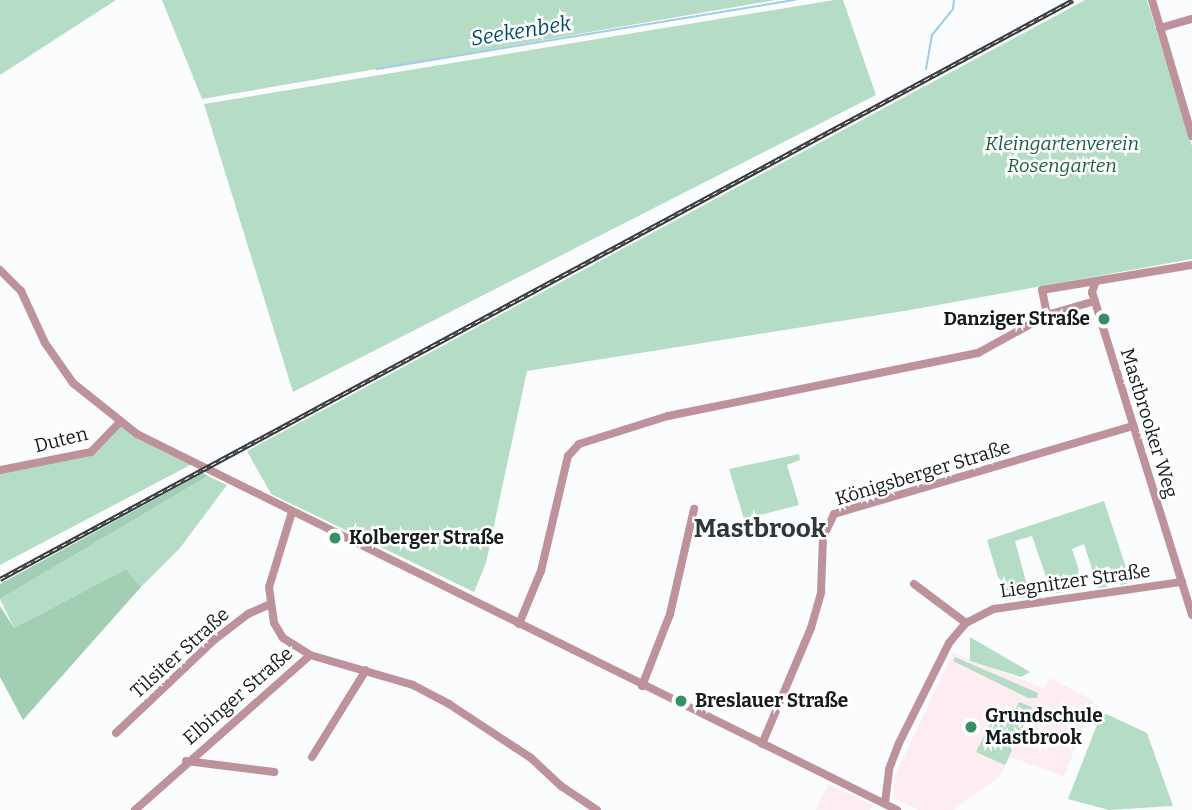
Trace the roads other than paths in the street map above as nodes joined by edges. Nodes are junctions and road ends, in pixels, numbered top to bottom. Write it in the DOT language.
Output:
graph roads {
  1 [pos="1152,0"];
  2 [pos="1192,19"];
  3 [pos="1160,28"];
  4 [pos="1192,136"];
  5 [pos="1192,265"];
  6 [pos="0,270"];
  7 [pos="1096,281"];
  8 [pos="1095,301"];
  9 [pos="1048,315"];
  10 [pos="119,423"];
  11 [pos="1133,426"];
  12 [pos="0,470"];
  13 [pos="694,509"];
  14 [pos="292,512"];
  15 [pos="1182,582"];
  16 [pos="914,584"];
  17 [pos="270,604"];
  18 [pos="1192,615"];
  19 [pos="966,623"];
  20 [pos="519,624"];
  21 [pos="310,654"];
  22 [pos="366,670"];
  23 [pos="642,686"];
  24 [pos="116,733"];
  25 [pos="762,744"];
  26 [pos="312,757"];
  27 [pos="186,761"];
  28 [pos="274,772"];
  29 [pos="885,803"];
  30 [pos="135,810"];
  31 [pos="597,810"];
  32 [pos="897,810"];
  1 -- 3 [label="street"];
  2 -- 3 [label="street"];
  3 -- 4 [label="street"];
  5 -- 7 [label="street"];
  6 -- 10 [label="street"];
  7 -- 8 [label="street, Mastbrooker Weg"];
  7 -- 9 [label="street"];
  8 -- 9 [label="street"];
  8 -- 11 [label="street, Mastbrooker Weg"];
  9 -- 20 [label="street"];
  10 -- 12 [label="street, Duten"];
  10 -- 14 [label="street"];
  11 -- 15 [label="street, Mastbrooker Weg"];
  11 -- 25 [label="street, Königsberger Straße"];
  13 -- 23 [label="street"];
  14 -- 17 [label="street"];
  14 -- 20 [label="street"];
  15 -- 18 [label="street, Mastbrooker Weg"];
  15 -- 19 [label="street, Liegnitzer Straße"];
  16 -- 19 [label="street"];
  17 -- 21 [label="street"];
  17 -- 24 [label="street, Tilsiter Straße"];
  19 -- 29 [label="street, Liegnitzer Straße"];
  20 -- 23 [label="street"];
  21 -- 22 [label="street"];
  21 -- 27 [label="street, Elbinger Straße"];
  22 -- 26 [label="street"];
  22 -- 31 [label="street"];
  23 -- 25 [label="street"];
  25 -- 29 [label="street"];
  27 -- 28 [label="street"];
  27 -- 30 [label="street, Elbinger Straße"];
  29 -- 32 [label="street"];
}
